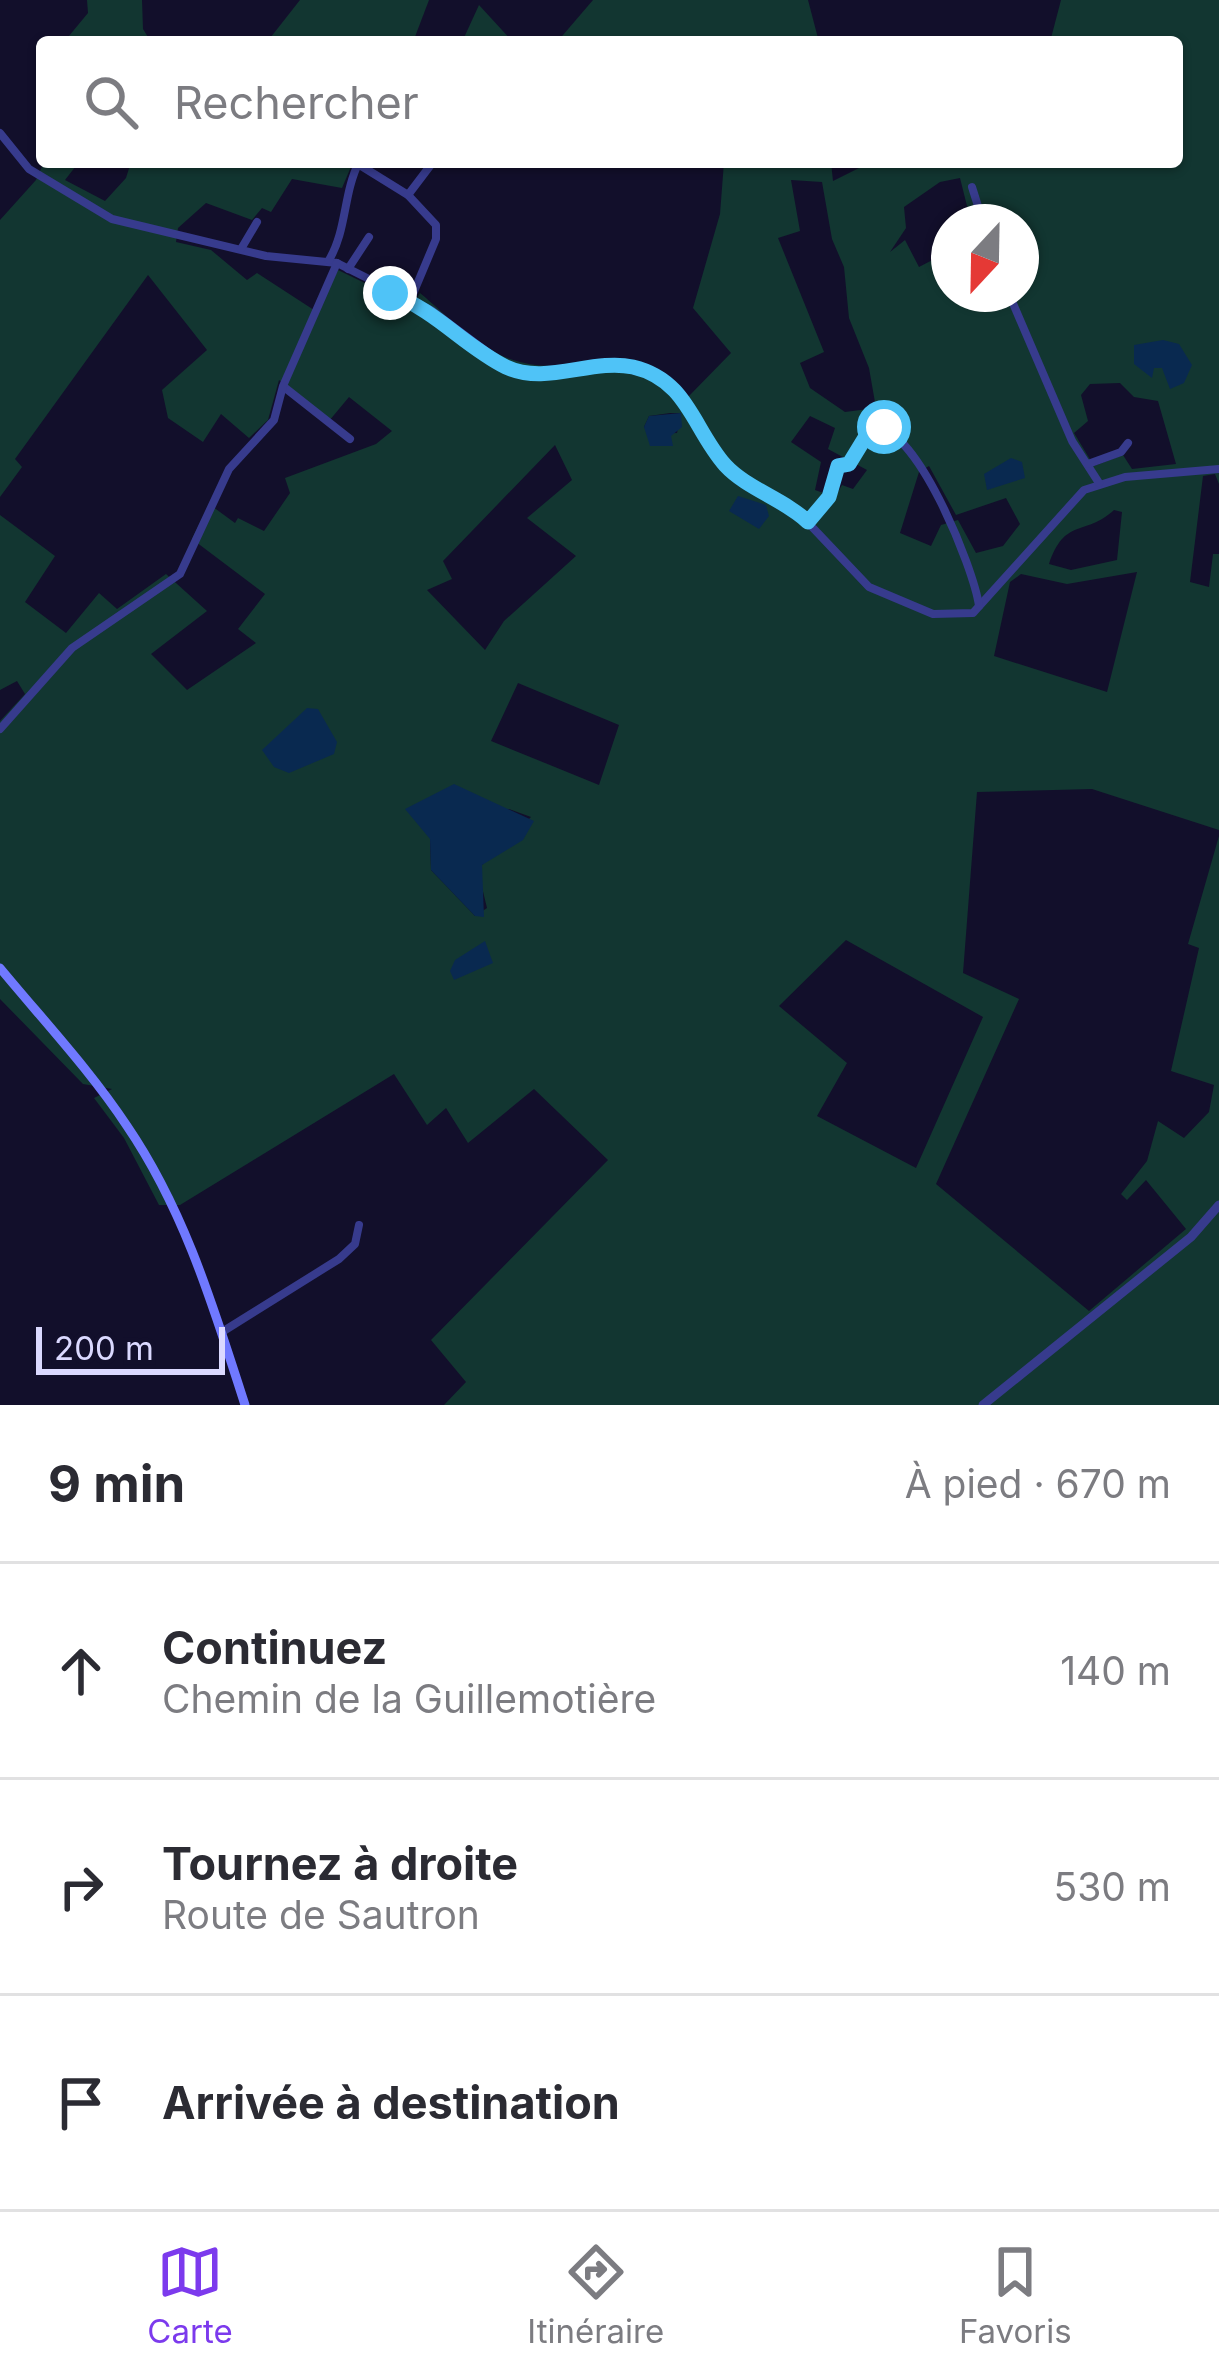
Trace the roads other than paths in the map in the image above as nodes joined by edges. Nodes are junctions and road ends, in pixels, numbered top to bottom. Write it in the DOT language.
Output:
graph roads {
  1 [pos="0,133"];
  2 [pos="356,168"];
  3 [pos="366,168"];
  4 [pos="428,168"];
  5 [pos="971,187"];
  6 [pos="408,195"];
  7 [pos="977,204"];
  8 [pos="256,222"];
  9 [pos="369,238"];
  10 [pos="241,249"];
  11 [pos="333,261"];
  12 [pos="348,269"];
  13 [pos="410,301"];
  14 [pos="1017,312"];
  15 [pos="283,386"];
  16 [pos="350,440"];
  17 [pos="1128,443"];
  18 [pos="1088,464"];
  19 [pos="1219,470"];
  20 [pos="1099,483"];
  21 [pos="808,522"];
  22 [pos="976,610"];
  23 [pos="0,729"];
  24 [pos="0,968"];
  25 [pos="1219,1205"];
  26 [pos="359,1225"];
  27 [pos="222,1332"];
  28 [pos="245,1405"];
  29 [pos="983,1405"];
  1 -- 10 [label="street"];
  2 -- 11 [label="street"];
  3 -- 6 [label="street"];
  4 -- 6 [label="street"];
  5 -- 7 [label="street"];
  6 -- 13 [label="street"];
  8 -- 10 [label="street"];
  9 -- 12 [label="street"];
  10 -- 11 [label="street"];
  11 -- 12 [label="street"];
  11 -- 15 [label="street"];
  12 -- 13 [label="street"];
  13 -- 21 [label="street"];
  14 -- 18 [label="street"];
  15 -- 16 [label="street"];
  15 -- 23 [label="street"];
  17 -- 18 [label="street"];
  18 -- 20 [label="street"];
  19 -- 20 [label="street"];
  20 -- 22 [label="street"];
  21 -- 22 [label="street"];
  21 -- 22 [label="street"];
  24 -- 27 [label="main road"];
  25 -- 29 [label="street"];
  26 -- 27 [label="street"];
  27 -- 28 [label="main road"];
}
